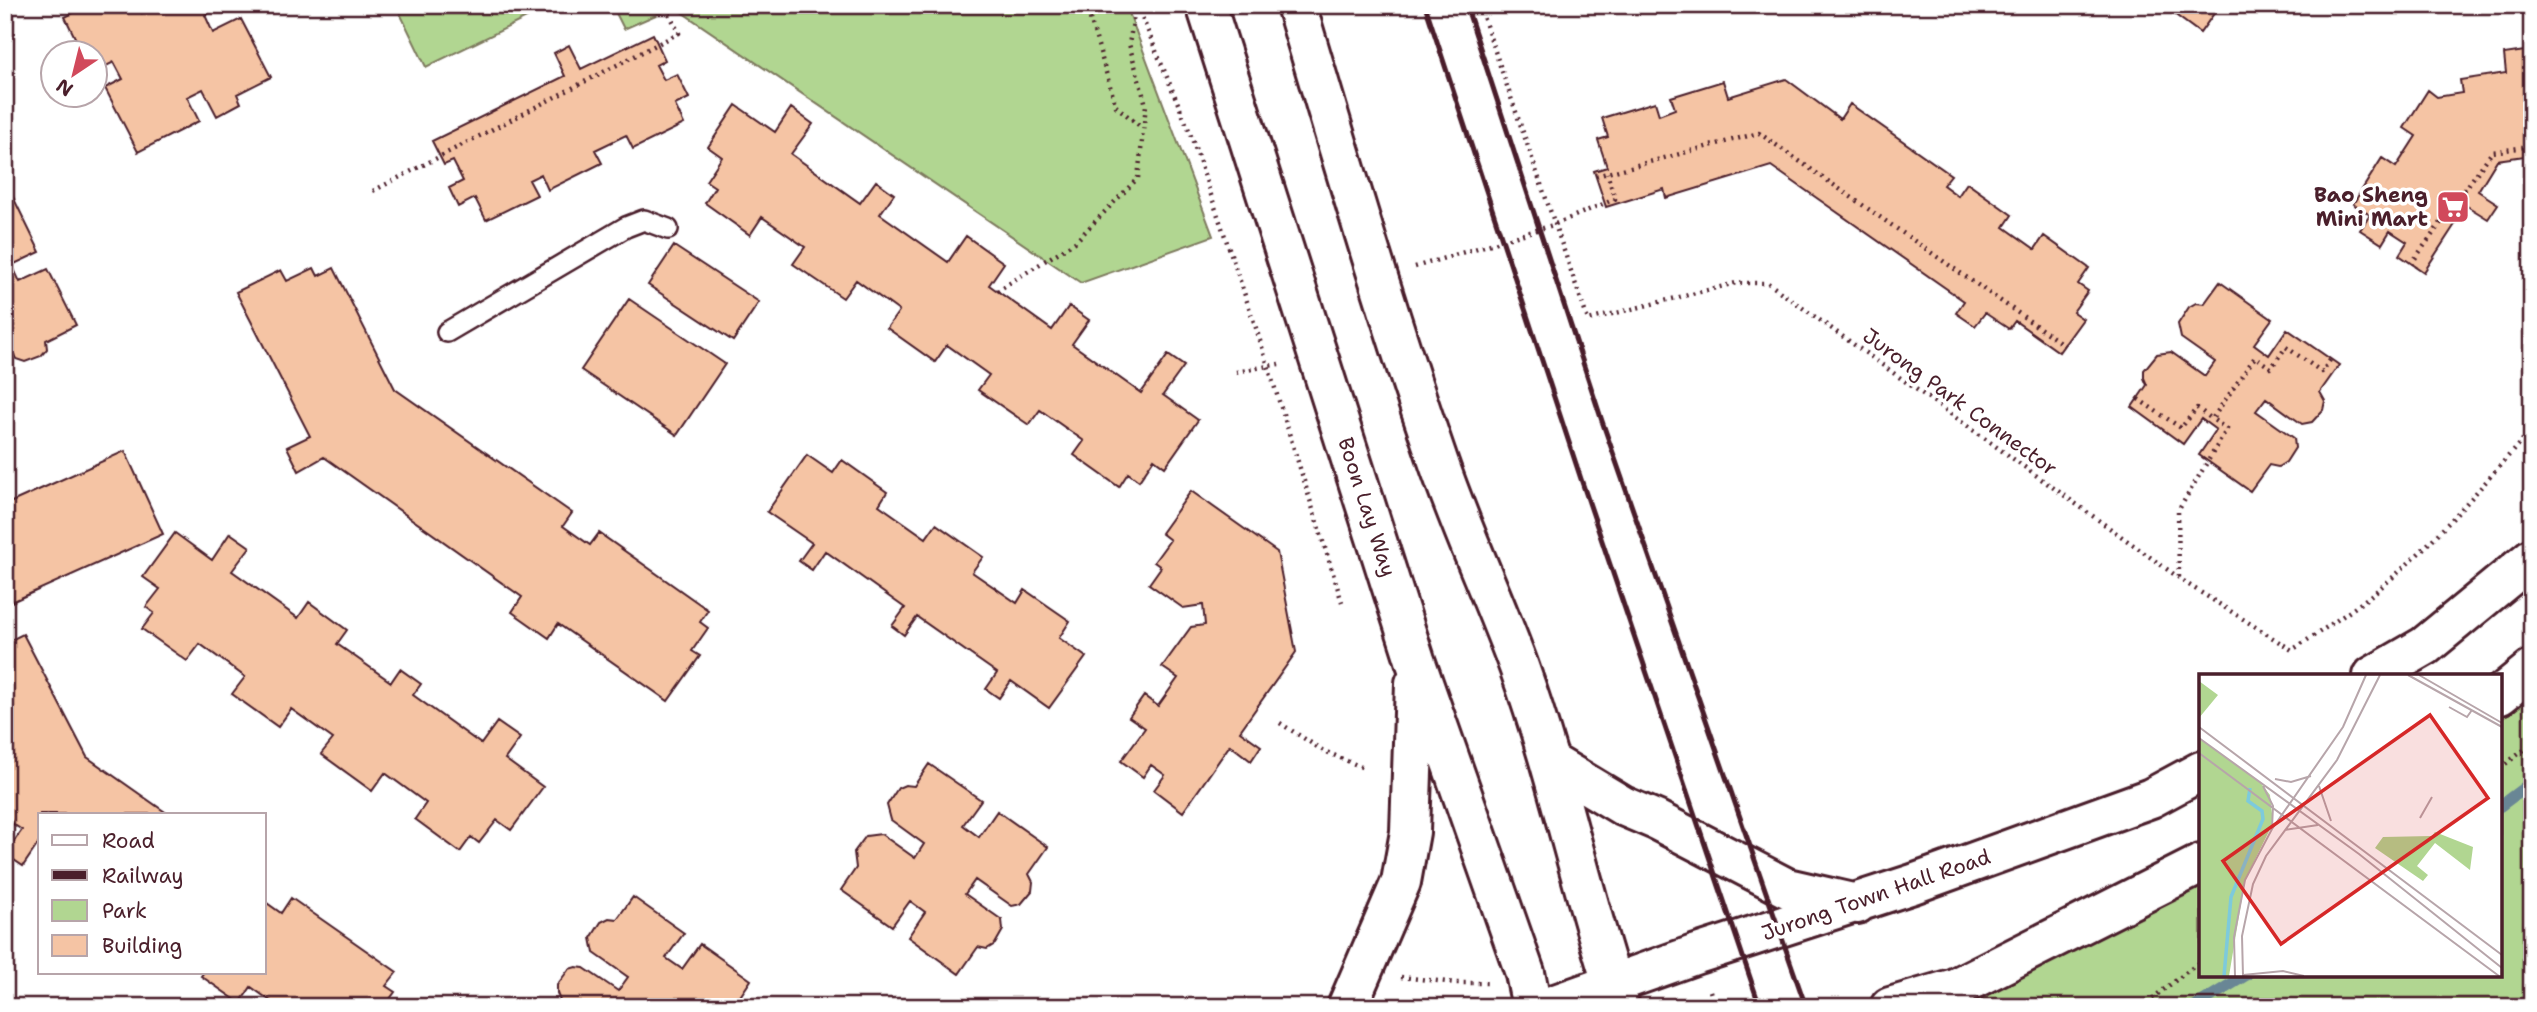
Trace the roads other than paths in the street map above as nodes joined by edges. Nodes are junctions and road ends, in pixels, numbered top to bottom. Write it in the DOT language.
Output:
graph roads {
  1 [pos="1206,5"];
  2 [pos="1296,5"];
  3 [pos="668,229"];
  4 [pos="447,332"];
  5 [pos="2532,558"];
  6 [pos="1415,660"];
  7 [pos="2532,669"];
  8 [pos="2376,674"];
  9 [pos="2502,693"];
  10 [pos="1550,762"];
  11 [pos="2199,772"];
  12 [pos="2199,865"];
  13 [pos="1857,904"];
  14 [pos="1616,996"];
  15 [pos="1945,997"];
  16 [pos="1347,1007"];
  17 [pos="1532,1007"];
  18 [pos="1547,1007"];
  19 [pos="1890,1007"];
  1 -- 6 [label="main road, Boon Lay Way"];
  2 -- 10 [label="main road"];
  3 -- 4 [label="lane"];
  5 -- 8 [label="main road"];
  6 -- 16 [label="main road"];
  6 -- 17 [label="main road, Boon Lay Way"];
  7 -- 9 [label="main road"];
  10 -- 13 [label="main road"];
  10 -- 14 [label="main road"];
  11 -- 13 [label="main road, Jurong Town Hall Road"];
  12 -- 15 [label="main road"];
  13 -- 14 [label="main road, Jurong Town Hall Road"];
  14 -- 18 [label="main road, Jurong Town Hall Road"];
  15 -- 19 [label="main road"];
}
